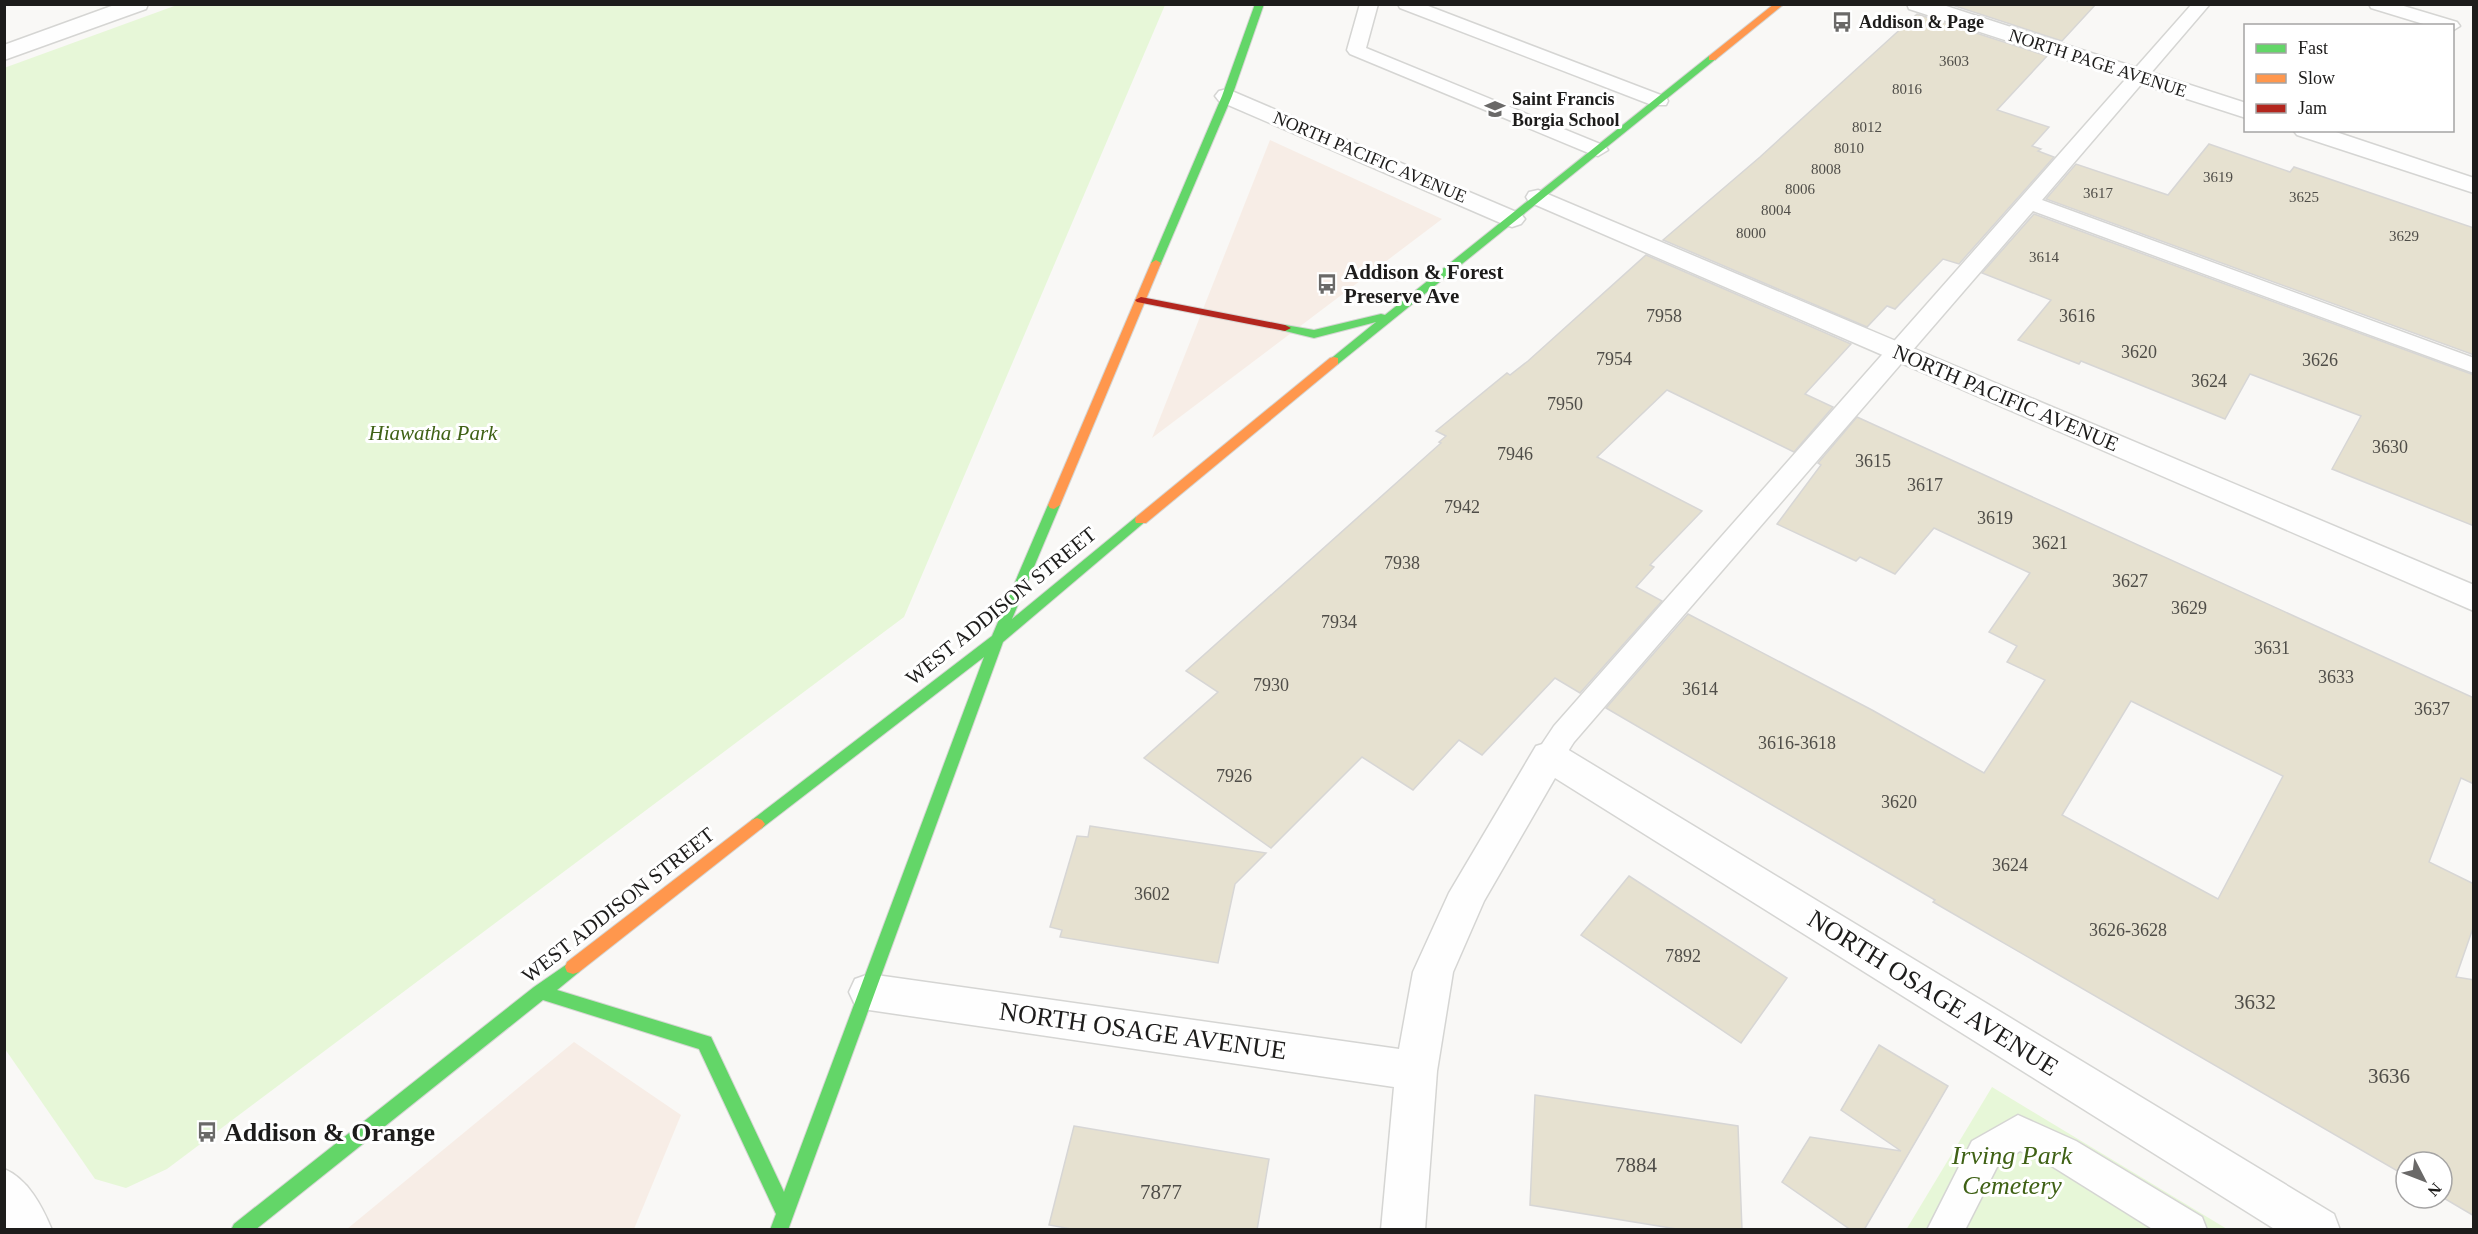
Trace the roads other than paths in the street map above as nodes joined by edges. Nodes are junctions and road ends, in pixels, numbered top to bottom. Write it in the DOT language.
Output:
graph roads {
  1 [pos="1260,4"];
  2 [pos="1369,4"];
  3 [pos="1406,4"];
  4 [pos="1780,4"];
  5 [pos="1917,4"];
  6 [pos="2202,4"];
  7 [pos="2377,4"];
  8 [pos="130,6"];
  9 [pos="2445,24"];
  10 [pos="2454,27"];
  11 [pos="2474,32"];
  12 [pos="4,53"];
  13 [pos="2139,77"];
  14 [pos="1227,96"];
  15 [pos="1659,101"];
  16 [pos="2244,110"];
  17 [pos="2311,132"];
  18 [pos="1598,150"];
  19 [pos="2474,186"];
  20 [pos="1538,197"];
  21 [pos="2030,202"];
  22 [pos="1512,219"];
  23 [pos="1141,300"];
  24 [pos="1392,315"];
  25 [pos="1898,352"];
  26 [pos="2474,366"];
  27 [pos="2474,598"];
  28 [pos="997,639"];
  29 [pos="1549,756"];
  30 [pos="540,992"];
  31 [pos="869,993"];
  32 [pos="1416,1071"];
  33 [pos="4,1191"];
  34 [pos="785,1214"];
  35 [pos="30,1230"];
  36 [pos="240,1230"];
  37 [pos="779,1230"];
  38 [pos="1403,1230"];
  39 [pos="1945,1230"];
  40 [pos="2189,1230"];
  41 [pos="2318,1230"];
  1 -- 14 [label="main road"];
  2 -- 18 [label="lane"];
  3 -- 15 [label="lane"];
  4 -- 15 [label="main road, WEST ADDISON STREET"];
  5 -- 13 [label="street, NORTH PAGE AVENUE"];
  6 -- 13 [label="lane"];
  7 -- 9 [label="lane"];
  8 -- 12 [label="street"];
  10 -- 11 [label="lane"];
  13 -- 16 [label="street, NORTH PAGE AVENUE"];
  13 -- 21 [label="lane"];
  14 -- 22 [label="street, NORTH PACIFIC AVENUE"];
  14 -- 23 [label="main road"];
  15 -- 18 [label="main road, WEST ADDISON STREET"];
  17 -- 19 [label="street"];
  18 -- 20 [label="main road, WEST ADDISON STREET"];
  20 -- 22 [label="main road, WEST ADDISON STREET"];
  20 -- 25 [label="street, NORTH PACIFIC AVENUE"];
  21 -- 25 [label="lane"];
  21 -- 26 [label="lane"];
  22 -- 24 [label="main road, WEST ADDISON STREET"];
  23 -- 24 [label="main road"];
  23 -- 28 [label="main road"];
  24 -- 28 [label="main road, WEST ADDISON STREET"];
  25 -- 27 [label="street, NORTH PACIFIC AVENUE"];
  25 -- 29 [label="lane"];
  28 -- 30 [label="main road, WEST ADDISON STREET"];
  28 -- 31 [label="main road"];
  29 -- 32 [label="street"];
  29 -- 41 [label="street, NORTH OSAGE AVENUE"];
  30 -- 34 [label="main road"];
  30 -- 36 [label="main road, WEST ADDISON STREET"];
  31 -- 32 [label="street, NORTH OSAGE AVENUE"];
  31 -- 34 [label="main road"];
  32 -- 38 [label="street"];
  33 -- 35 [label="street"];
  34 -- 37 [label="main road"];
  39 -- 40 [label="lane"];
}
